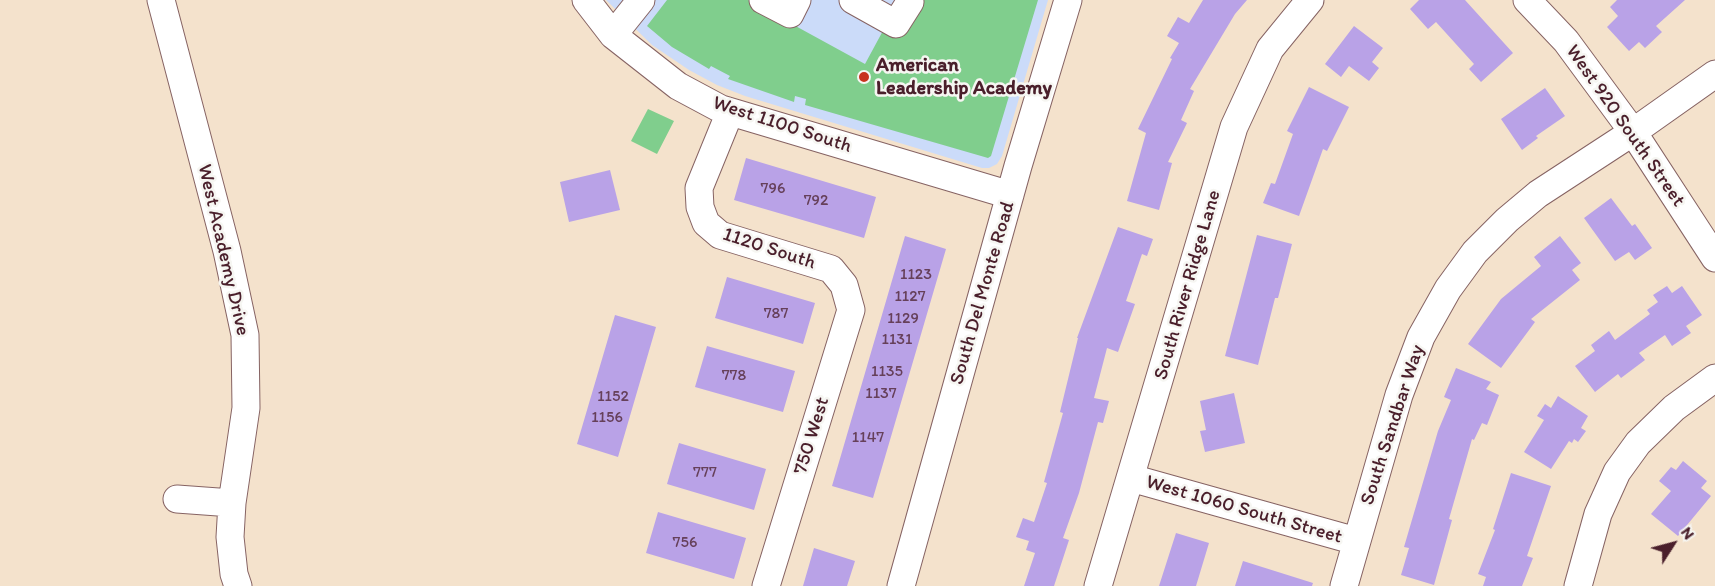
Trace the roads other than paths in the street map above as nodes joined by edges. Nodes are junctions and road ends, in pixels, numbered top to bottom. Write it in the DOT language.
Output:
graph roads {
  1 [pos="161,0"];
  2 [pos="586,0"];
  3 [pos="640,0"];
  4 [pos="763,0"];
  5 [pos="797,0"];
  6 [pos="853,0"];
  7 [pos="1068,0"];
  8 [pos="1311,0"];
  9 [pos="1527,0"];
  10 [pos="910,2"];
  11 [pos="613,35"];
  12 [pos="1715,74"];
  13 [pos="730,112"];
  14 [pos="1633,132"];
  15 [pos="1010,195"];
  16 [pos="1715,258"];
  17 [pos="844,285"];
  18 [pos="1715,378"];
  19 [pos="1131,478"];
  20 [pos="177,499"];
  21 [pos="232,503"];
  22 [pos="1356,541"];
  23 [pos="238,586"];
  24 [pos="766,586"];
  25 [pos="901,586"];
  26 [pos="1098,586"];
  27 [pos="1344,586"];
  28 [pos="1578,586"];
  1 -- 21 [label="street, West Academy Drive"];
  2 -- 11 [label="street, West 1100 South"];
  3 -- 11 [label="street"];
  4 -- 5 [label="street"];
  6 -- 10 [label="street"];
  7 -- 15 [label="street, South Del Monte Road"];
  8 -- 19 [label="street, South River Ridge Lane"];
  9 -- 14 [label="street, West 920 South Street"];
  11 -- 13 [label="street, West 1100 South"];
  12 -- 14 [label="street, South Sandbar Way"];
  13 -- 15 [label="street, West 1100 South"];
  13 -- 17 [label="street, 1120 South"];
  14 -- 16 [label="street, West 920 South Street"];
  14 -- 22 [label="street, South Sandbar Way"];
  15 -- 25 [label="street, South Del Monte Road"];
  17 -- 24 [label="street, 750 West"];
  18 -- 28 [label="street"];
  19 -- 22 [label="street, West 1060 South Street"];
  19 -- 26 [label="street, South River Ridge Lane"];
  20 -- 21 [label="street"];
  21 -- 23 [label="street, West Academy Drive"];
  22 -- 27 [label="street, South Sandbar Way"];
}
